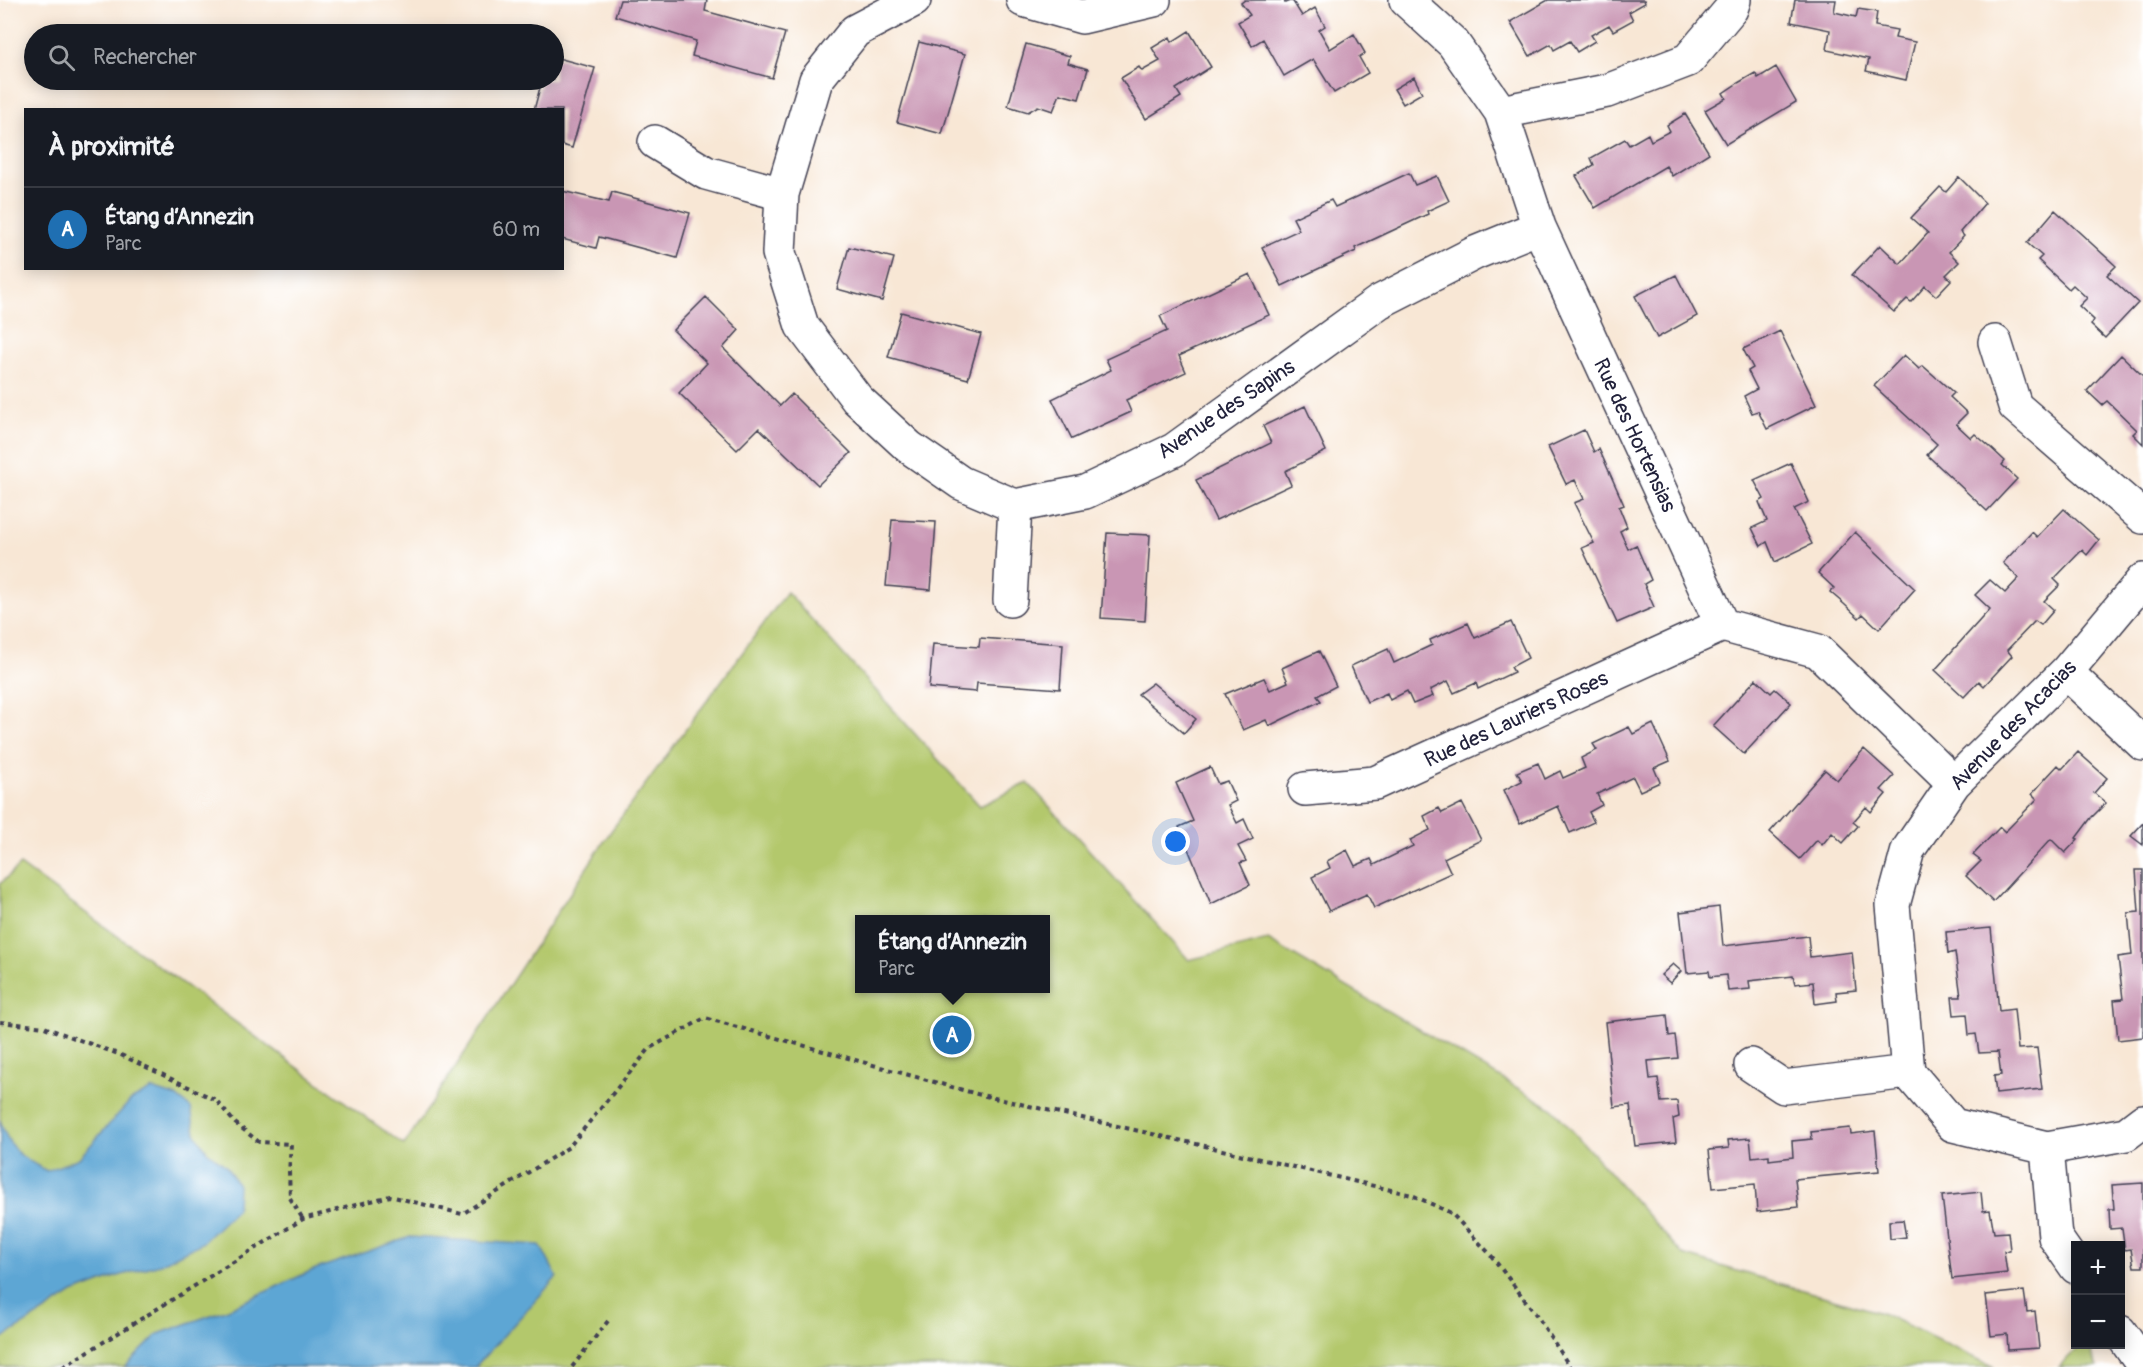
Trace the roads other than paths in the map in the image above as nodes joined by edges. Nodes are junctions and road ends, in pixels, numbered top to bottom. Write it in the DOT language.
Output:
graph roads {
  1 [pos="914,0"];
  2 [pos="1023,0"];
  3 [pos="1154,0"];
  4 [pos="1406,0"];
  5 [pos="1734,0"];
  6 [pos="1501,112"];
  7 [pos="655,142"];
  8 [pos="782,194"];
  9 [pos="1539,227"];
  10 [pos="1995,342"];
  11 [pos="1015,506"];
  12 [pos="2143,517"];
  13 [pos="2143,580"];
  14 [pos="1010,600"];
  15 [pos="1722,625"];
  16 [pos="2066,672"];
  17 [pos="2143,744"];
  18 [pos="1954,783"];
  19 [pos="1305,789"];
  20 [pos="1751,1065"];
  21 [pos="1908,1072"];
  22 [pos="2143,1121"];
  23 [pos="2047,1148"];
  24 [pos="2071,1260"];
  25 [pos="2125,1338"];
  26 [pos="2143,1365"];
  1 -- 8 [label="street"];
  2 -- 3 [label="street"];
  4 -- 6 [label="street, Rue des Hortensias"];
  5 -- 6 [label="street"];
  6 -- 9 [label="street, Rue des Hortensias"];
  7 -- 8 [label="street"];
  8 -- 11 [label="street"];
  9 -- 11 [label="street, Avenue des Sapins"];
  9 -- 15 [label="street, Rue des Hortensias"];
  10 -- 12 [label="street"];
  11 -- 14 [label="street"];
  13 -- 16 [label="street, Avenue des Acacias"];
  15 -- 18 [label="street"];
  15 -- 19 [label="street, Rue des Lauriers Roses"];
  16 -- 17 [label="street"];
  16 -- 18 [label="street, Avenue des Acacias"];
  18 -- 21 [label="street, Avenue des Acacias"];
  20 -- 21 [label="street"];
  21 -- 23 [label="street"];
  22 -- 23 [label="street"];
  23 -- 24 [label="street"];
  25 -- 26 [label="street"];
}
